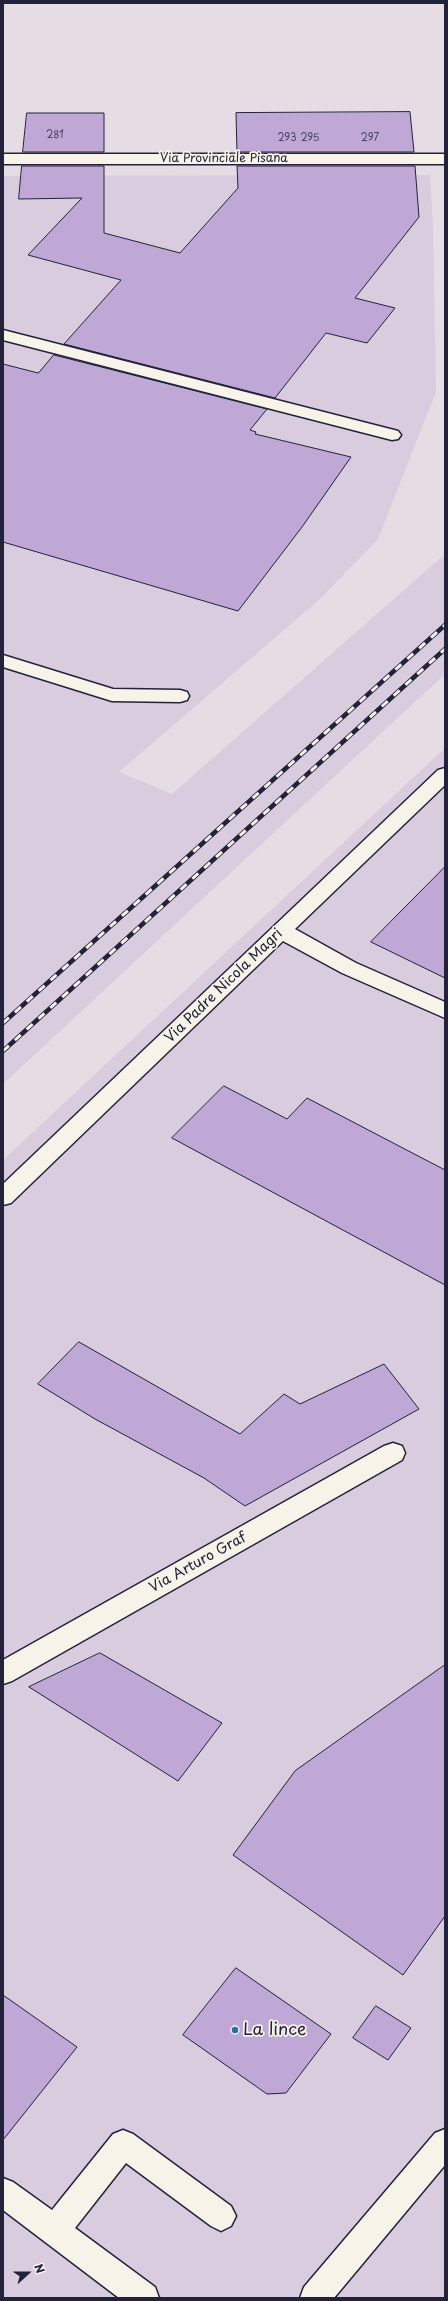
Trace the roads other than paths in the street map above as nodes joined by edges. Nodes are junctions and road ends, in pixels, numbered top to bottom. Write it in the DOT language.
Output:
graph roads {
  1 [pos="3,159"];
  2 [pos="445,159"];
  3 [pos="3,335"];
  4 [pos="392,435"];
  5 [pos="3,661"];
  6 [pos="180,696"];
  7 [pos="445,774"];
  8 [pos="282,931"];
  9 [pos="445,1011"];
  10 [pos="3,1197"];
  11 [pos="393,1453"];
  12 [pos="3,1674"];
  13 [pos="445,2143"];
  14 [pos="3,2192"];
  15 [pos="221,2216"];
  16 [pos="54,2231"];
  17 [pos="144,2298"];
  18 [pos="315,2298"];
  1 -- 2 [label="street, Via Provinciale Pisana"];
  3 -- 4 [label="street"];
  5 -- 6 [label="street"];
  7 -- 8 [label="street, Via Padre Nicola Magri"];
  8 -- 9 [label="street"];
  8 -- 10 [label="street, Via Padre Nicola Magri"];
  11 -- 12 [label="street, Via Arturo Graf"];
  13 -- 18 [label="street"];
  14 -- 16 [label="street"];
  15 -- 16 [label="street"];
  16 -- 17 [label="street"];
}
